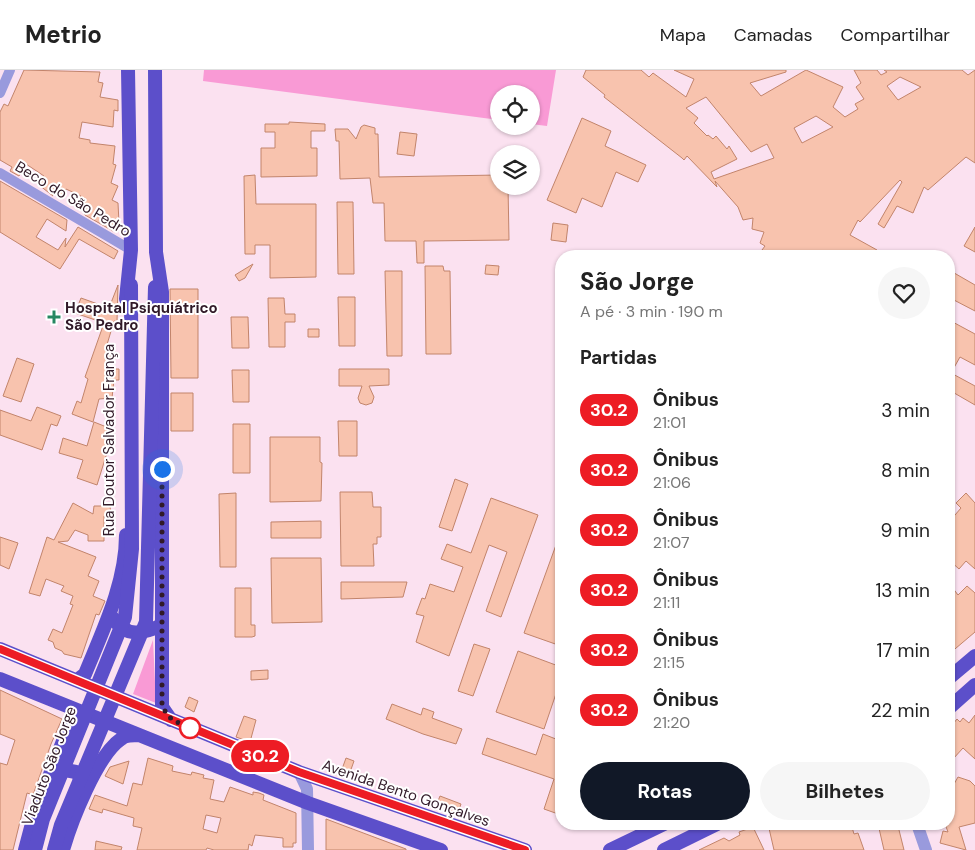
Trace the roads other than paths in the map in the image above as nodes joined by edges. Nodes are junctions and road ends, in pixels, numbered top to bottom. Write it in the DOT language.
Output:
graph roads {
  1 [pos="10,70"];
  2 [pos="128,70"];
  3 [pos="155,70"];
  4 [pos="0,93"];
  5 [pos="0,173"];
  6 [pos="131,250"];
  7 [pos="156,252"];
  8 [pos="110,613"];
  9 [pos="162,626"];
  10 [pos="0,649"];
  11 [pos="975,656"];
  12 [pos="955,673"];
  13 [pos="0,679"];
  14 [pos="76,680"];
  15 [pos="975,686"];
  16 [pos="955,703"];
  17 [pos="76,710"];
  18 [pos="172,720"];
  19 [pos="139,734"];
  20 [pos="51,772"];
  21 [pos="299,772"];
  22 [pos="88,788"];
  23 [pos="308,803"];
  24 [pos="652,830"];
  25 [pos="705,830"];
  26 [pos="919,830"];
  27 [pos="25,850"];
  28 [pos="35,850"];
  29 [pos="54,850"];
  30 [pos="63,850"];
  31 [pos="308,850"];
  32 [pos="441,850"];
  33 [pos="525,850"];
  34 [pos="610,850"];
  35 [pos="664,850"];
  36 [pos="926,850"];
  1 -- 4 [label="street"];
  2 -- 6 [label="main road, Rua Doutor Salvador França"];
  3 -- 7 [label="main road"];
  5 -- 6 [label="street, Beco do São Pedro"];
  6 -- 8 [label="main road, Rua Doutor Salvador França"];
  6 -- 28 [label="main road, Viaduto São Jorge, bridge"];
  7 -- 9 [label="main road"];
  7 -- 29 [label="main road, bridge"];
  8 -- 9 [label="main road"];
  8 -- 14 [label="main road, Rua Doutor Salvador França"];
  9 -- 18 [label="main road"];
  10 -- 14 [label="main road, Avenida Bento Gonçalves"];
  11 -- 12 [label="main road"];
  13 -- 17 [label="main road"];
  14 -- 18 [label="main road, Avenida Bento Gonçalves"];
  15 -- 16 [label="main road"];
  17 -- 19 [label="main road"];
  17 -- 20 [label="main road"];
  18 -- 21 [label="main road, Avenida Bento Gonçalves"];
  19 -- 22 [label="main road"];
  19 -- 23 [label="main road"];
  20 -- 22 [label="main road"];
  20 -- 27 [label="main road"];
  21 -- 23 [label="street"];
  21 -- 33 [label="main road, Avenida Bento Gonçalves"];
  22 -- 30 [label="main road"];
  23 -- 31 [label="street"];
  23 -- 32 [label="main road"];
  24 -- 34 [label="main road"];
  25 -- 35 [label="main road"];
  26 -- 36 [label="street"];
}
